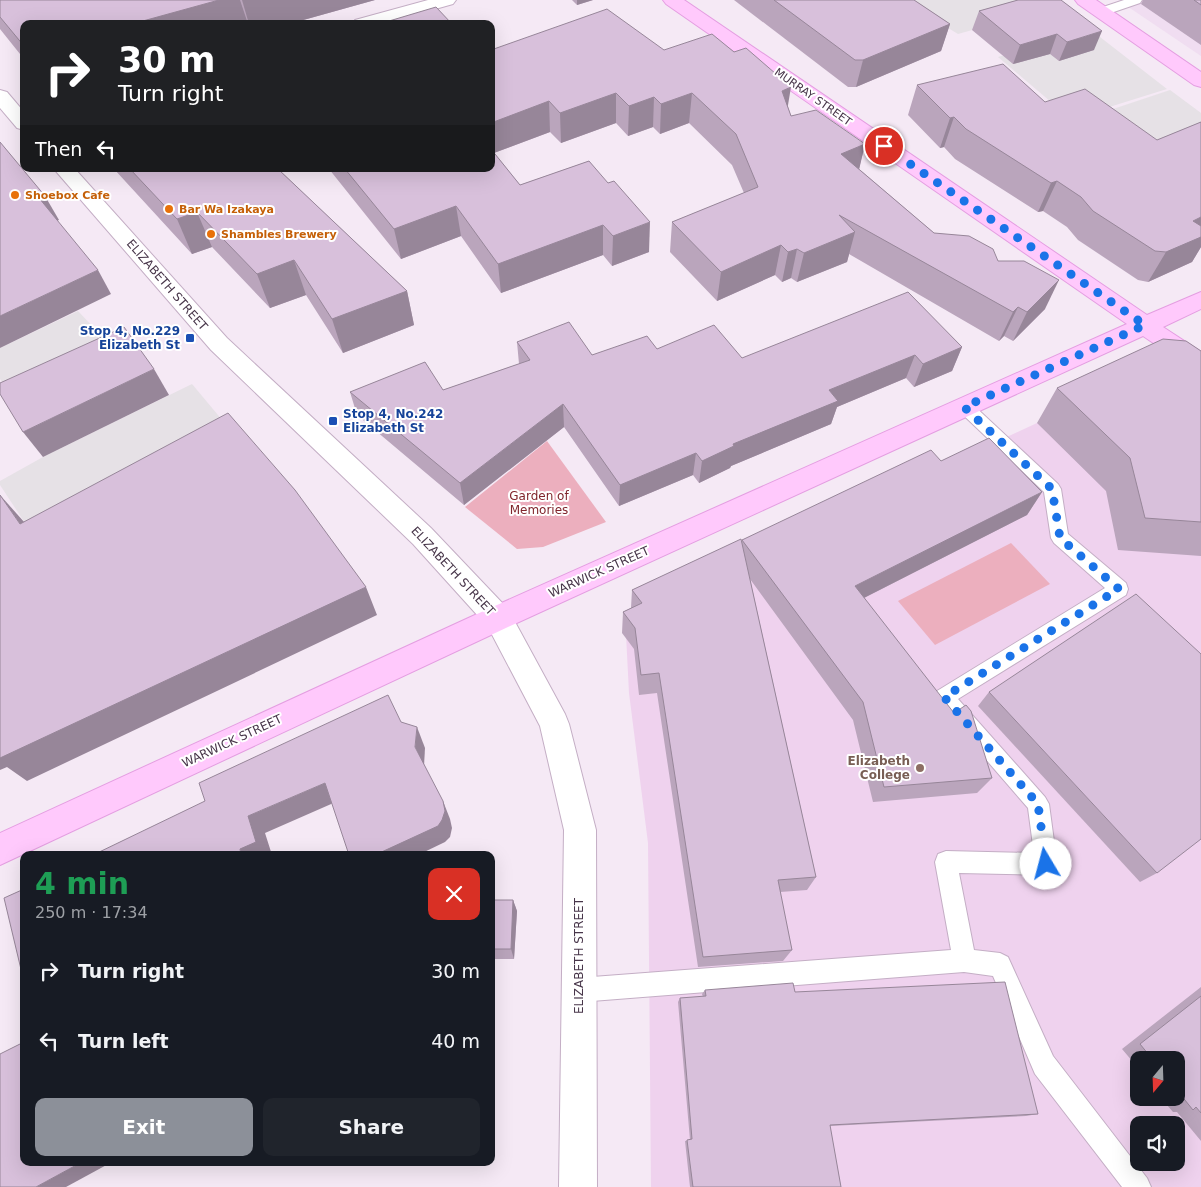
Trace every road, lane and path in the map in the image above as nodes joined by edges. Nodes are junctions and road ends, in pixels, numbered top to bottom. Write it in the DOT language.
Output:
graph roads {
  1 [pos="447,0"];
  2 [pos="672,0"];
  3 [pos="1084,0"];
  4 [pos="1136,0"];
  5 [pos="1101,12"];
  6 [pos="375,20"];
  7 [pos="1201,81"];
  8 [pos="0,96"];
  9 [pos="16,120"];
  10 [pos="67,172"];
  11 [pos="1201,300"];
  12 [pos="1145,325"];
  13 [pos="1201,364"];
  14 [pos="964,407"];
  15 [pos="498,618"];
  16 [pos="0,849"];
  17 [pos="964,960"];
  18 [pos="579,990"];
  19 [pos="578,1187"];
  20 [pos="1138,1187"];
  1 -- 6 [label="street"];
  2 -- 12 [label="street, MURRAY STREET"];
  3 -- 5 [label="street"];
  4 -- 5 [label="lane"];
  5 -- 7 [label="street"];
  8 -- 9 [label="street"];
  10 -- 15 [label="street, ELIZABETH STREET"];
  11 -- 12 [label="street, WARWICK STREET"];
  12 -- 13 [label="street, MURRAY STREET"];
  12 -- 14 [label="street, WARWICK STREET"];
  14 -- 15 [label="street, WARWICK STREET"];
  14 -- 17 [label="lane"];
  15 -- 16 [label="street, WARWICK STREET"];
  15 -- 18 [label="street, ELIZABETH STREET"];
  17 -- 18 [label="lane"];
  17 -- 20 [label="lane"];
  18 -- 19 [label="street, ELIZABETH STREET"];
}
